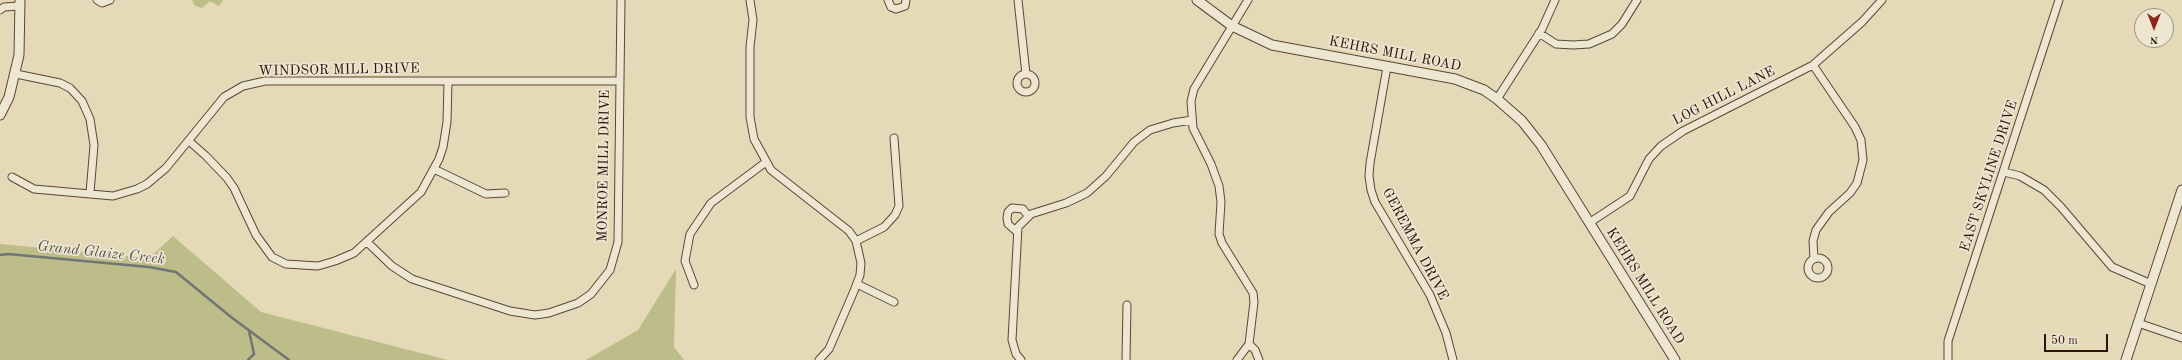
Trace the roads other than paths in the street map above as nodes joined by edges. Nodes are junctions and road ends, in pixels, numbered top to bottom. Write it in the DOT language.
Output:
graph roads {
  1 [pos="97,0"];
  2 [pos="110,0"];
  3 [pos="621,0"];
  4 [pos="750,0"];
  5 [pos="888,0"];
  6 [pos="906,0"];
  7 [pos="1018,0"];
  8 [pos="1197,0"];
  9 [pos="1248,0"];
  10 [pos="1555,0"];
  11 [pos="1636,0"];
  12 [pos="1882,0"];
  13 [pos="2060,0"];
  14 [pos="19,3"];
  15 [pos="0,10"];
  16 [pos="1232,26"];
  17 [pos="1538,33"];
  18 [pos="1813,65"];
  19 [pos="1387,67"];
  20 [pos="16,74"];
  21 [pos="1026,74"];
  22 [pos="619,81"];
  23 [pos="448,82"];
  24 [pos="1497,99"];
  25 [pos="0,115"];
  26 [pos="1192,120"];
  27 [pos="894,138"];
  28 [pos="188,140"];
  29 [pos="766,162"];
  30 [pos="434,169"];
  31 [pos="2004,172"];
  32 [pos="12,176"];
  33 [pos="2182,190"];
  34 [pos="90,193"];
  35 [pos="505,193"];
  36 [pos="1028,216"];
  37 [pos="1589,223"];
  38 [pos="1017,232"];
  39 [pos="367,242"];
  40 [pos="856,242"];
  41 [pos="1814,259"];
  42 [pos="857,284"];
  43 [pos="2151,284"];
  44 [pos="694,285"];
  45 [pos="894,302"];
  46 [pos="1127,305"];
  47 [pos="2138,323"];
  48 [pos="2182,338"];
  49 [pos="1249,344"];
  50 [pos="1014,357"];
  51 [pos="819,360"];
  52 [pos="1021,360"];
  53 [pos="1126,360"];
  54 [pos="1238,360"];
  55 [pos="1259,360"];
  56 [pos="1453,360"];
  57 [pos="1675,360"];
  58 [pos="1948,360"];
  59 [pos="2126,360"];
  1 -- 2 [label="street"];
  3 -- 22 [label="street, MONROE MILL DRIVE"];
  4 -- 29 [label="street"];
  5 -- 6 [label="street"];
  7 -- 21 [label="street"];
  8 -- 16 [label="street, KEHRS MILL ROAD"];
  9 -- 16 [label="street"];
  10 -- 17 [label="street"];
  11 -- 17 [label="street"];
  12 -- 18 [label="street, LOG HILL LANE"];
  13 -- 31 [label="street, EAST SKYLINE DRIVE"];
  14 -- 15 [label="street"];
  14 -- 20 [label="street"];
  16 -- 19 [label="street, KEHRS MILL ROAD"];
  16 -- 26 [label="street"];
  17 -- 24 [label="street"];
  18 -- 37 [label="street, LOG HILL LANE"];
  18 -- 41 [label="street"];
  19 -- 24 [label="street, KEHRS MILL ROAD"];
  19 -- 56 [label="street, GEREMMA DRIVE"];
  20 -- 25 [label="street"];
  20 -- 34 [label="street"];
  22 -- 23 [label="street, WINDSOR MILL DRIVE"];
  22 -- 39 [label="street, MONROE MILL DRIVE"];
  23 -- 28 [label="street, WINDSOR MILL DRIVE"];
  23 -- 30 [label="street"];
  24 -- 37 [label="street, KEHRS MILL ROAD"];
  26 -- 36 [label="street"];
  26 -- 49 [label="street"];
  27 -- 40 [label="street"];
  28 -- 34 [label="street, WINDSOR MILL DRIVE"];
  28 -- 39 [label="street"];
  29 -- 40 [label="street"];
  29 -- 44 [label="street"];
  30 -- 35 [label="street"];
  30 -- 39 [label="street"];
  31 -- 43 [label="street"];
  31 -- 58 [label="street, EAST SKYLINE DRIVE"];
  32 -- 34 [label="street, WINDSOR MILL DRIVE"];
  33 -- 43 [label="street"];
  36 -- 38 [label="street"];
  36 -- 38 [label="street"];
  37 -- 57 [label="street, KEHRS MILL ROAD"];
  38 -- 50 [label="street"];
  40 -- 42 [label="street"];
  42 -- 45 [label="street"];
  42 -- 51 [label="street"];
  43 -- 47 [label="street"];
  46 -- 53 [label="street"];
  47 -- 48 [label="street"];
  47 -- 59 [label="street"];
  49 -- 54 [label="street"];
  49 -- 55 [label="street"];
  50 -- 52 [label="street"];
}
